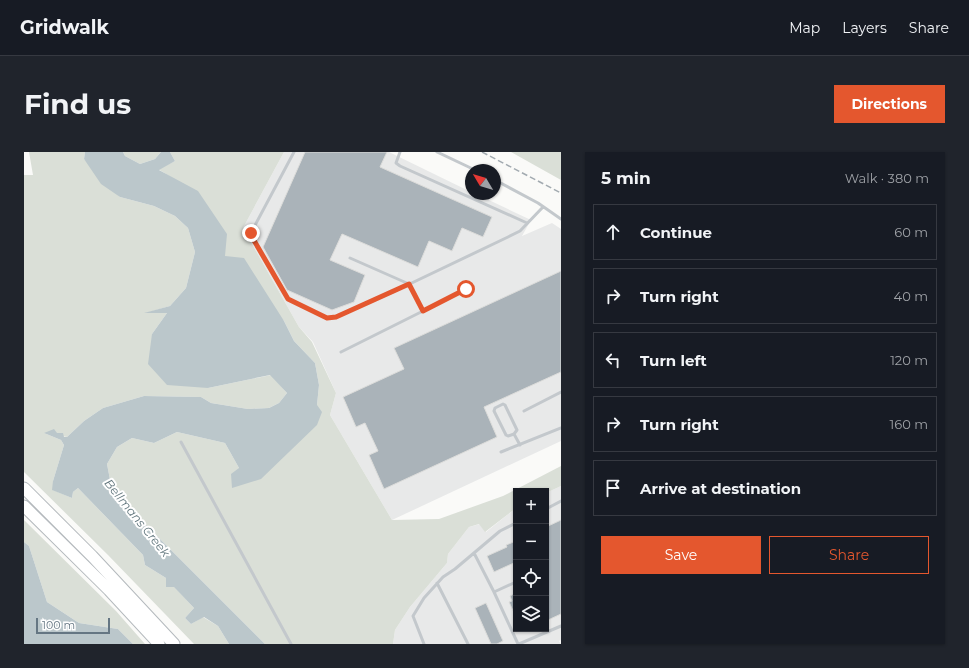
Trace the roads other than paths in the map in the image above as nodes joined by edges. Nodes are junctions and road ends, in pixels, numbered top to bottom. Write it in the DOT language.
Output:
graph roads {
  1 [pos="294,152"];
  2 [pos="400,152"];
  3 [pos="437,152"];
  4 [pos="465,165"];
  5 [pos="501,183"];
  6 [pos="543,207"];
  7 [pos="561,219"];
  8 [pos="527,223"];
  9 [pos="350,258"];
  10 [pos="409,284"];
  11 [pos="466,289"];
  12 [pos="423,311"];
  13 [pos="341,352"];
  14 [pos="561,392"];
  15 [pos="524,411"];
  16 [pos="561,428"];
  17 [pos="514,434"];
  18 [pos="181,442"];
  19 [pos="520,445"];
  20 [pos="501,452"];
  21 [pos="24,488"];
  22 [pos="561,501"];
  23 [pos="24,506"];
  24 [pos="549,507"];
  25 [pos="46,510"];
  26 [pos="37,519"];
  27 [pos="514,524"];
  28 [pos="474,553"];
  29 [pos="437,583"];
  30 [pos="513,583"];
  31 [pos="494,592"];
  32 [pos="561,626"];
  33 [pos="160,644"];
  34 [pos="174,644"];
  35 [pos="292,644"];
  36 [pos="424,644"];
  37 [pos="468,644"];
  38 [pos="519,644"];
  1 -- 10 [label="lane"];
  2 -- 8 [label="lane"];
  3 -- 4 [label="lane"];
  5 -- 6 [label="lane"];
  6 -- 7 [label="lane"];
  6 -- 8 [label="lane"];
  8 -- 10 [label="lane"];
  9 -- 10 [label="lane"];
  10 -- 12 [label="lane"];
  11 -- 12 [label="lane"];
  12 -- 13 [label="lane"];
  14 -- 15 [label="lane"];
  16 -- 19 [label="lane"];
  17 -- 17 [label="lane"];
  17 -- 19 [label="lane"];
  18 -- 35 [label="lane"];
  19 -- 20 [label="lane"];
  21 -- 25 [label="highway"];
  22 -- 24 [label="lane"];
  23 -- 26 [label="highway"];
  25 -- 26 [label="lane"];
  25 -- 34 [label="highway"];
  26 -- 33 [label="highway"];
  27 -- 28 [label="lane"];
  28 -- 29 [label="lane"];
  28 -- 31 [label="lane"];
  29 -- 36 [label="lane"];
  29 -- 37 [label="lane"];
  30 -- 31 [label="lane"];
  31 -- 38 [label="lane"];
  32 -- 38 [label="lane"];
}
